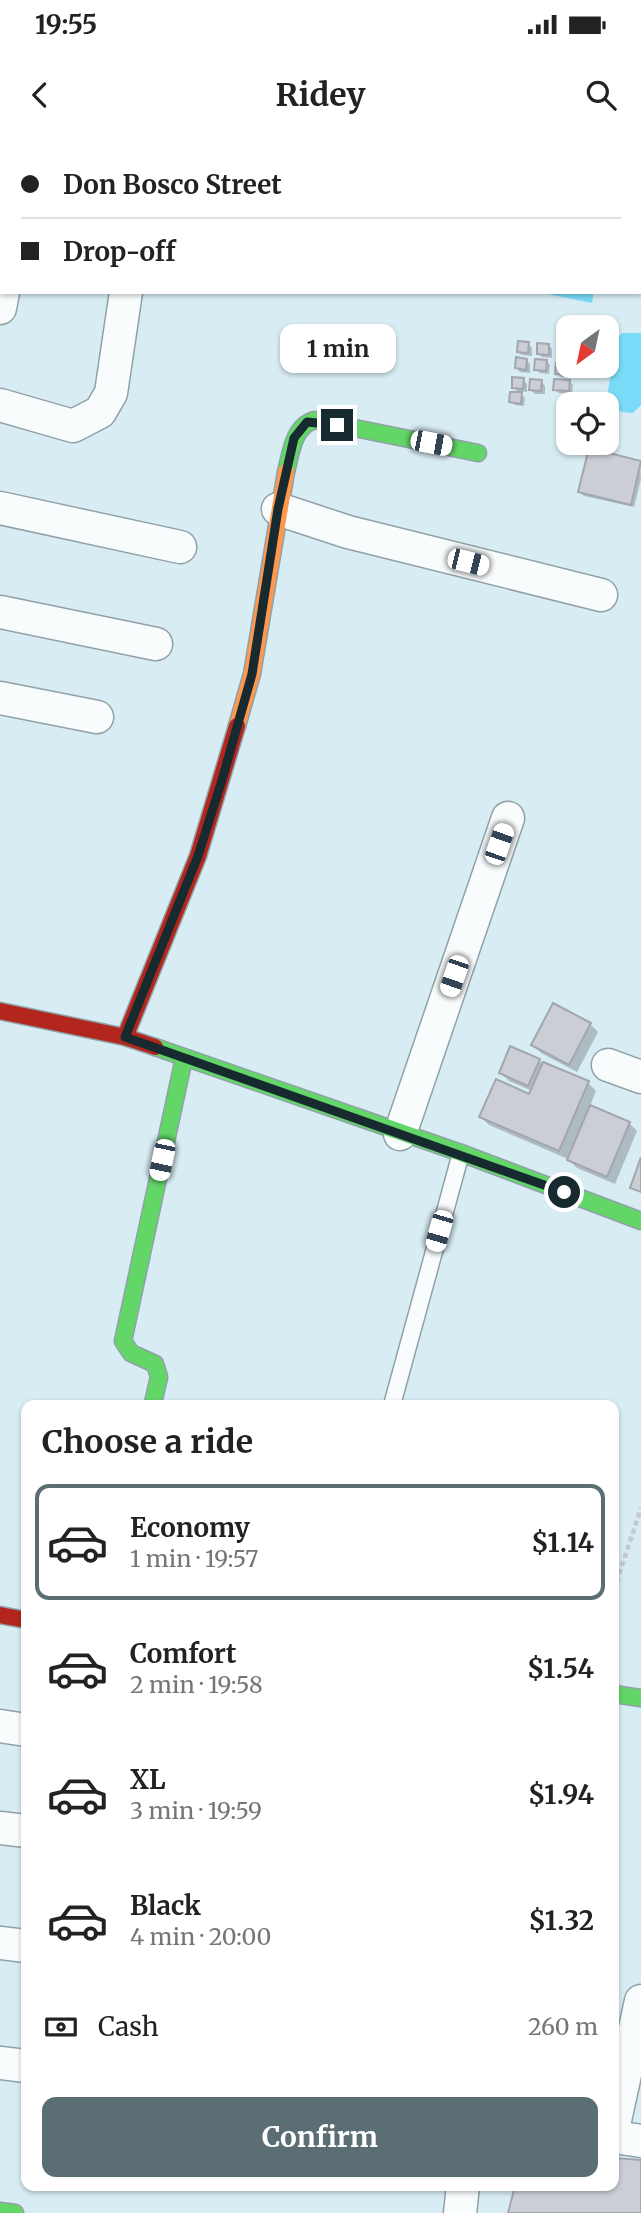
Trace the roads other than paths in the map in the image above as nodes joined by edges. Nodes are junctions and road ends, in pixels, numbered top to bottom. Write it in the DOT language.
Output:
graph roads {
  1 [pos="126,294"];
  2 [pos="0,405"];
  3 [pos="478,453"];
  4 [pos="0,508"];
  5 [pos="278,509"];
  6 [pos="180,547"];
  7 [pos="601,595"];
  8 [pos="0,612"];
  9 [pos="156,644"];
  10 [pos="0,698"];
  11 [pos="97,717"];
  12 [pos="508,818"];
  13 [pos="0,1011"];
  14 [pos="125,1037"];
  15 [pos="184,1058"];
  16 [pos="608,1065"];
  17 [pos="641,1077"];
  18 [pos="400,1134"];
  19 [pos="461,1153"];
  20 [pos="641,1221"];
  21 [pos="154,1400"];
  22 [pos="393,1400"];
  23 [pos="0,1615"];
  24 [pos="21,1618"];
  25 [pos="619,1695"];
  26 [pos="641,1698"];
  27 [pos="0,1726"];
  28 [pos="21,1729"];
  29 [pos="0,1828"];
  30 [pos="21,1830"];
  31 [pos="0,1943"];
  32 [pos="21,1945"];
  33 [pos="641,2001"];
  34 [pos="0,2063"];
  35 [pos="21,2065"];
  36 [pos="619,2101"];
  37 [pos="619,2138"];
  38 [pos="641,2140"];
  39 [pos="462,2191"];
  40 [pos="0,2211"];
  41 [pos="15,2213"];
  42 [pos="460,2213"];
  1 -- 2 [label="street"];
  3 -- 5 [label="street"];
  4 -- 6 [label="street"];
  5 -- 7 [label="street"];
  5 -- 14 [label="street"];
  8 -- 9 [label="street"];
  10 -- 11 [label="street"];
  12 -- 18 [label="street"];
  13 -- 14 [label="street"];
  14 -- 15 [label="street"];
  15 -- 18 [label="street"];
  15 -- 21 [label="street"];
  16 -- 17 [label="street"];
  18 -- 19 [label="street"];
  19 -- 20 [label="street"];
  19 -- 22 [label="lane"];
  23 -- 24 [label="street"];
  25 -- 26 [label="street"];
  27 -- 28 [label="street"];
  29 -- 30 [label="street"];
  31 -- 32 [label="street"];
  33 -- 36 [label="street"];
  34 -- 35 [label="street"];
  37 -- 38 [label="street"];
  39 -- 42 [label="street"];
  40 -- 41 [label="street"];
}
